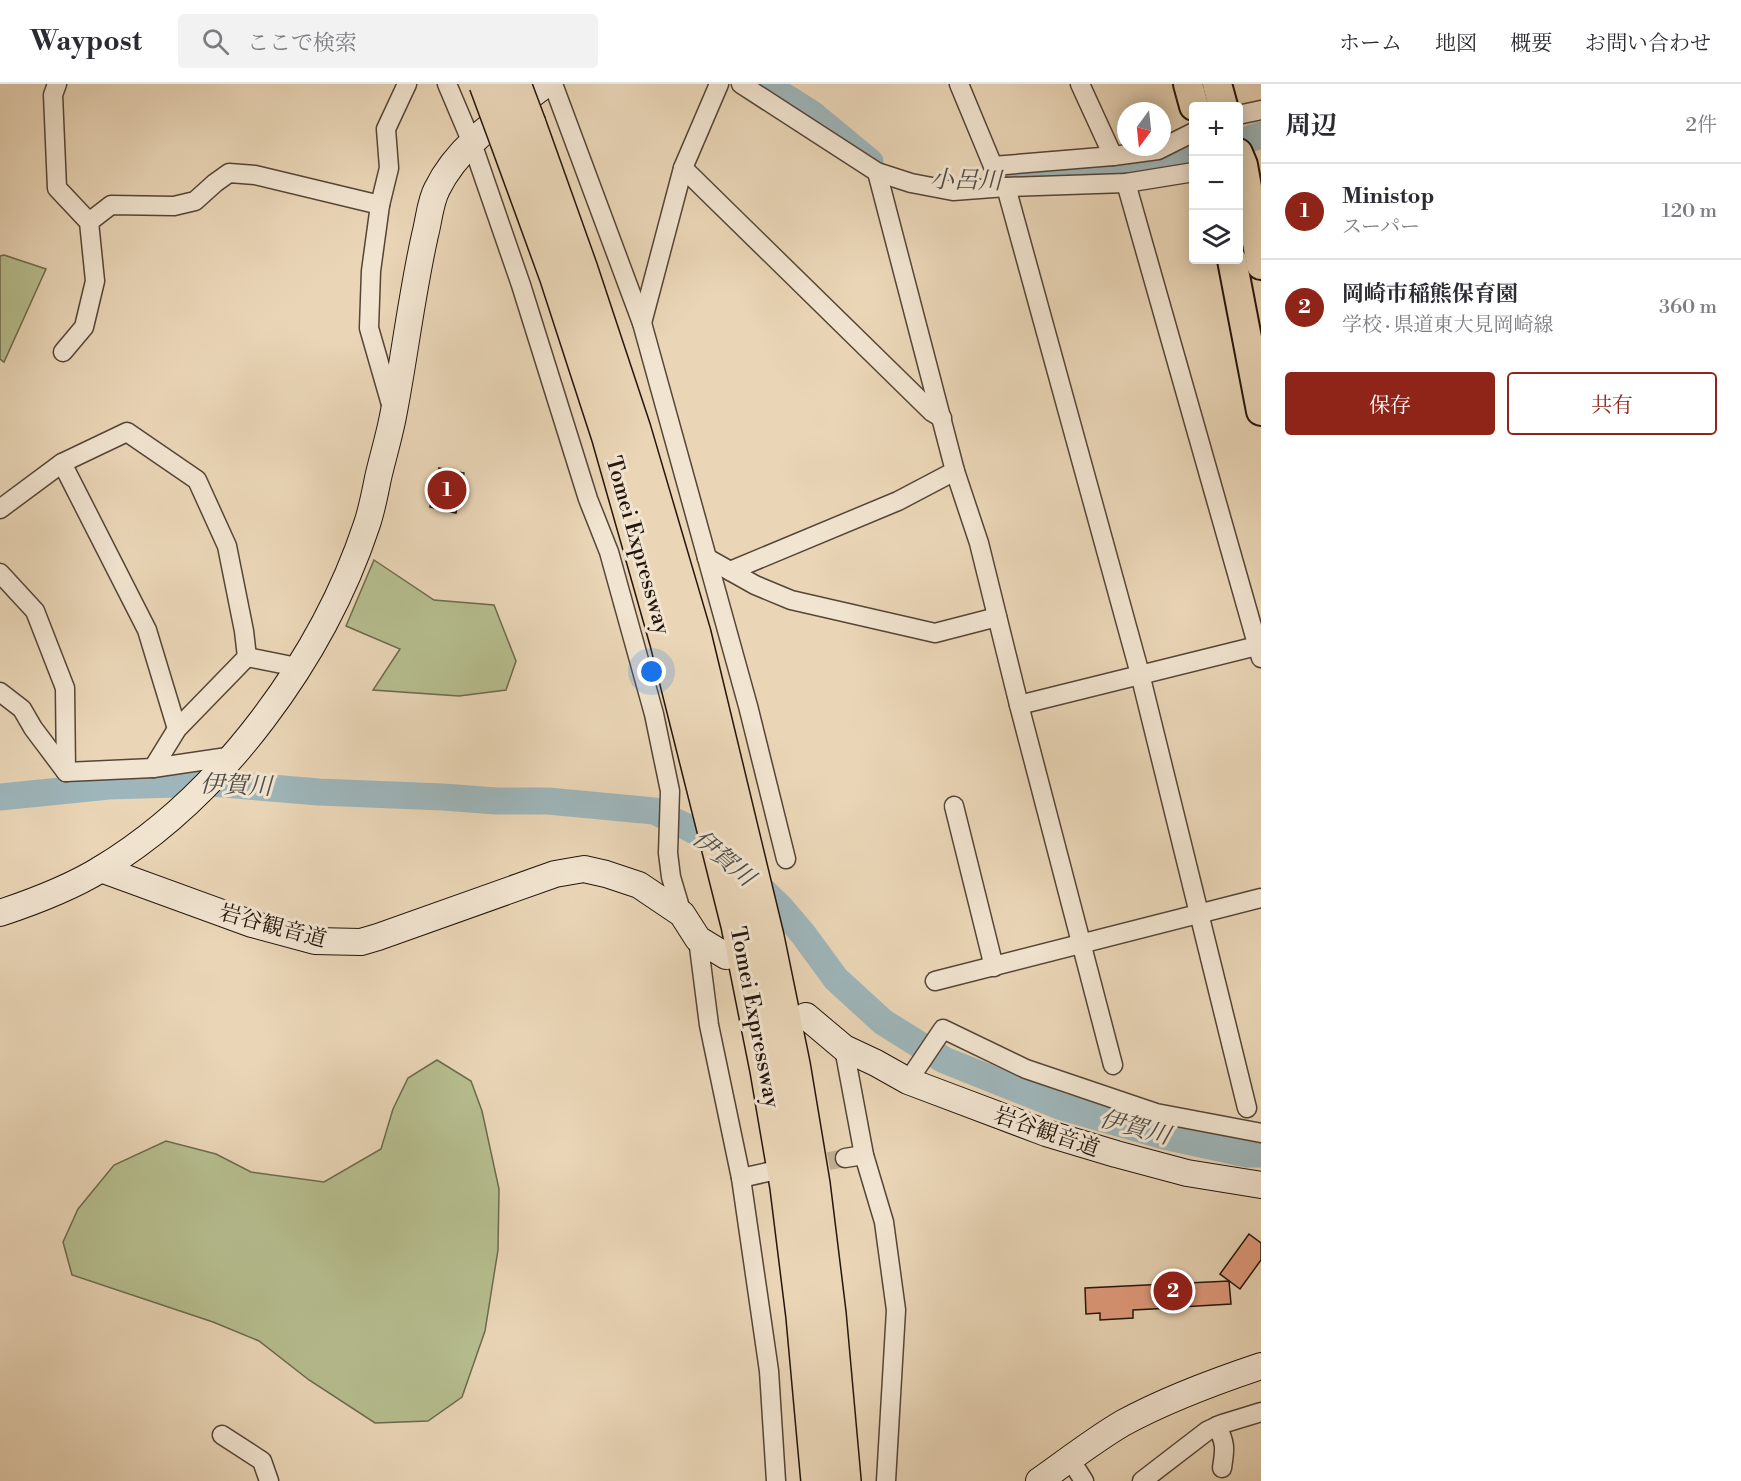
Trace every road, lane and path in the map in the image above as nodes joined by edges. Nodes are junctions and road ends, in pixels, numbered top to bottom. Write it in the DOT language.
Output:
graph roads {
  1 [pos="57,84"];
  2 [pos="407,84"];
  3 [pos="447,84"];
  4 [pos="486,84"];
  5 [pos="514,84"];
  6 [pos="546,84"];
  7 [pos="553,84"];
  8 [pos="719,84"];
  9 [pos="741,84"];
  10 [pos="959,84"];
  11 [pos="1080,84"];
  12 [pos="1188,84"];
  13 [pos="1217,84"];
  14 [pos="1193,102"];
  15 [pos="1222,102"];
  16 [pos="1261,110"];
  17 [pos="1243,114"];
  18 [pos="517,131"];
  19 [pos="1189,134"];
  20 [pos="472,143"];
  21 [pos="1113,156"];
  22 [pos="1248,161"];
  23 [pos="683,168"];
  24 [pos="877,172"];
  25 [pos="1189,173"];
  26 [pos="1126,183"];
  27 [pos="1006,187"];
  28 [pos="380,205"];
  29 [pos="89,222"];
  30 [pos="1233,264"];
  31 [pos="1261,265"];
  32 [pos="642,323"];
  33 [pos="63,352"];
  34 [pos="1261,411"];
  35 [pos="394,413"];
  36 [pos="942,418"];
  37 [pos="62,463"];
  38 [pos="955,471"];
  39 [pos="0,509"];
  40 [pos="707,558"];
  41 [pos="730,571"];
  42 [pos="0,573"];
  43 [pos="997,617"];
  44 [pos="1260,650"];
  45 [pos="247,657"];
  46 [pos="297,668"];
  47 [pos="1140,674"];
  48 [pos="0,692"];
  49 [pos="1019,705"];
  50 [pos="177,729"];
  51 [pos="229,761"];
  52 [pos="153,768"];
  53 [pos="66,772"];
  54 [pos="954,806"];
  55 [pos="786,859"];
  56 [pos="101,869"];
  57 [pos="1261,898"];
  58 [pos="0,913"];
  59 [pos="1199,913"];
  60 [pos="682,914"];
  61 [pos="753,931"];
  62 [pos="698,939"];
  63 [pos="1082,944"];
  64 [pos="726,956"];
  65 [pos="994,967"];
  66 [pos="935,981"];
  67 [pos="806,1016"];
  68 [pos="844,1048"];
  69 [pos="1113,1065"];
  70 [pos="914,1072"];
  71 [pos="1247,1108"];
  72 [pos="1261,1133"];
  73 [pos="864,1155"];
  74 [pos="845,1158"];
  75 [pos="768,1172"];
  76 [pos="741,1178"];
  77 [pos="1261,1185"];
  78 [pos="1261,1366"];
  79 [pos="1261,1412"];
  80 [pos="1217,1426"];
  81 [pos="222,1436"];
  82 [pos="1070,1459"];
  83 [pos="1222,1468"];
  84 [pos="269,1481"];
  85 [pos="776,1481"];
  86 [pos="818,1481"];
  87 [pos="844,1481"];
  88 [pos="886,1481"];
  89 [pos="1039,1481"];
  90 [pos="1084,1481"];
  91 [pos="1142,1481"];
  1 -- 29 [label="street"];
  2 -- 28 [label="street"];
  3 -- 20 [label="street"];
  4 -- 18 [label="highway, Tomei Expressway, bridge"];
  5 -- 18 [label="highway, Tomei Expressway, bridge"];
  6 -- 20 [label="street"];
  7 -- 32 [label="street"];
  8 -- 23 [label="street"];
  9 -- 24 [label="street"];
  10 -- 21 [label="street"];
  11 -- 21 [label="street"];
  12 -- 14 [label="main road"];
  13 -- 15 [label="main road"];
  16 -- 17 [label="street"];
  18 -- 61 [label="highway, Tomei Expressway"];
  18 -- 61 [label="highway, Tomei Expressway"];
  19 -- 21 [label="street"];
  20 -- 35 [label="street"];
  20 -- 60 [label="street"];
  22 -- 31 [label="main road"];
  23 -- 32 [label="street"];
  23 -- 36 [label="street"];
  24 -- 27 [label="street"];
  24 -- 36 [label="street"];
  25 -- 26 [label="street"];
  26 -- 27 [label="street"];
  26 -- 44 [label="street"];
  27 -- 47 [label="street"];
  28 -- 29 [label="street"];
  28 -- 35 [label="street"];
  29 -- 33 [label="street"];
  30 -- 34 [label="main road"];
  32 -- 40 [label="street"];
  35 -- 46 [label="street"];
  36 -- 38 [label="street"];
  37 -- 39 [label="street"];
  37 -- 45 [label="street"];
  37 -- 50 [label="street"];
  38 -- 41 [label="street"];
  38 -- 43 [label="street"];
  40 -- 41 [label="street"];
  40 -- 55 [label="street"];
  41 -- 43 [label="street"];
  42 -- 53 [label="street"];
  43 -- 49 [label="street"];
  44 -- 47 [label="street"];
  45 -- 46 [label="street"];
  45 -- 50 [label="street"];
  46 -- 51 [label="street"];
  47 -- 49 [label="street"];
  47 -- 59 [label="street"];
  48 -- 53 [label="street"];
  49 -- 63 [label="street"];
  50 -- 52 [label="street"];
  51 -- 52 [label="street"];
  51 -- 56 [label="street"];
  52 -- 53 [label="street"];
  54 -- 65 [label="street"];
  56 -- 58 [label="street"];
  56 -- 60 [label="street, 岩谷観音道"];
  57 -- 59 [label="street"];
  59 -- 63 [label="street"];
  59 -- 71 [label="street"];
  60 -- 62 [label="street"];
  61 -- 86 [label="highway, Tomei Expressway"];
  61 -- 87 [label="highway, Tomei Expressway"];
  62 -- 64 [label="street"];
  62 -- 76 [label="street"];
  63 -- 65 [label="street"];
  63 -- 69 [label="street"];
  65 -- 66 [label="street"];
  67 -- 68 [label="street, 岩谷観音道"];
  68 -- 70 [label="street, 岩谷観音道"];
  68 -- 73 [label="street"];
  70 -- 72 [label="street"];
  70 -- 77 [label="street, 岩谷観音道"];
  73 -- 74 [label="street"];
  73 -- 88 [label="street"];
  75 -- 76 [label="street"];
  76 -- 85 [label="street"];
  78 -- 82 [label="street"];
  79 -- 80 [label="street"];
  80 -- 83 [label="street"];
  80 -- 91 [label="street"];
  81 -- 84 [label="street"];
  82 -- 89 [label="street"];
  82 -- 90 [label="street"];
}
